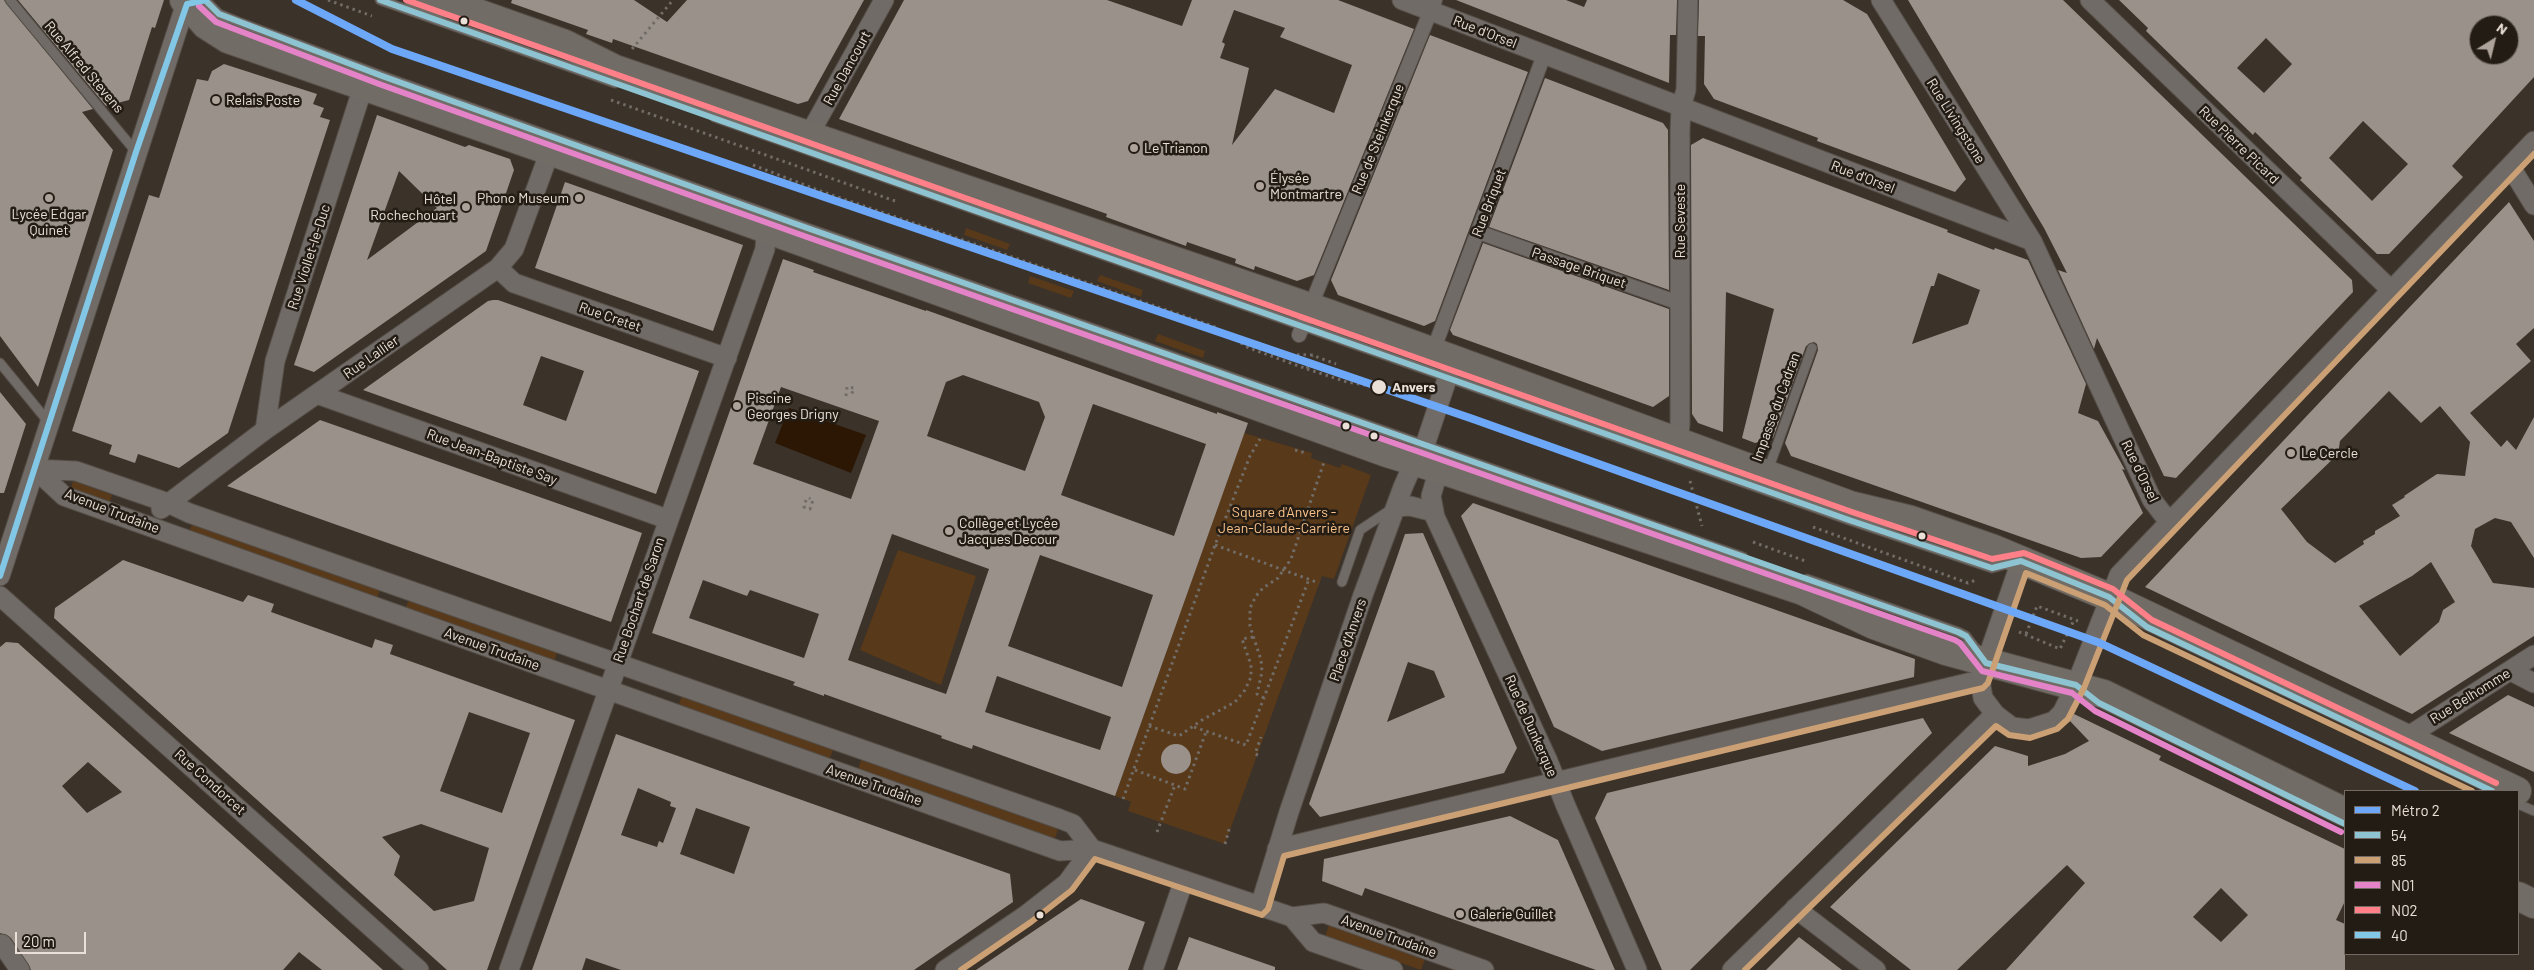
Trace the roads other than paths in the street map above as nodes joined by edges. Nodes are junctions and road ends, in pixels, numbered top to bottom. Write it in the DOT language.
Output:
graph roads {
  1 [pos="10,0"];
  2 [pos="380,0"];
  3 [pos="419,0"];
  4 [pos="884,0"];
  5 [pos="1402,0"];
  6 [pos="1688,0"];
  7 [pos="1881,0"];
  8 [pos="2090,0"];
  9 [pos="196,1"];
  10 [pos="1433,6"];
  11 [pos="1544,54"];
  12 [pos="363,87"];
  13 [pos="1681,107"];
  14 [pos="809,135"];
  15 [pos="2534,141"];
  16 [pos="550,151"];
  17 [pos="136,152"];
  18 [pos="2510,166"];
  19 [pos="2534,205"];
  20 [pos="766,230"];
  21 [pos="1478,232"];
  22 [pos="2032,241"];
  23 [pos="498,268"];
  24 [pos="2390,290"];
  25 [pos="1679,302"];
  26 [pos="1304,323"];
  27 [pos="1812,348"];
  28 [pos="726,358"];
  29 [pos="1444,363"];
  30 [pos="0,364"];
  31 [pos="316,394"];
  32 [pos="50,424"];
  33 [pos="265,430"];
  34 [pos="1678,442"];
  35 [pos="1426,453"];
  36 [pos="35,469"];
  37 [pos="1766,474"];
  38 [pos="168,503"];
  39 [pos="1396,507"];
  40 [pos="1434,512"];
  41 [pos="667,519"];
  42 [pos="2169,522"];
  43 [pos="141,523"];
  44 [pos="2021,561"];
  45 [pos="0,576"];
  46 [pos="1342,582"];
  47 [pos="0,596"];
  48 [pos="2109,597"];
  49 [pos="2534,655"];
  50 [pos="617,663"];
  51 [pos="2510,671"];
  52 [pos="1983,672"];
  53 [pos="2534,682"];
  54 [pos="2076,685"];
  55 [pos="608,690"];
  56 [pos="1995,714"];
  57 [pos="2407,737"];
  58 [pos="1556,782"];
  59 [pos="2490,790"];
  60 [pos="2515,790"];
  61 [pos="2519,792"];
  62 [pos="2534,800"];
  63 [pos="2519,804"];
  64 [pos="2534,811"];
  65 [pos="2344,812"];
  66 [pos="2344,824"];
  67 [pos="1092,849"];
  68 [pos="1277,849"];
  69 [pos="1184,880"];
  70 [pos="2519,896"];
  71 [pos="2534,904"];
  72 [pos="1260,906"];
  73 [pos="1795,908"];
  74 [pos="1292,917"];
  75 [pos="1,944"];
  76 [pos="20,970"];
  77 [pos="419,970"];
  78 [pos="509,970"];
  79 [pos="945,970"];
  80 [pos="1153,970"];
  81 [pos="1393,970"];
  82 [pos="1484,970"];
  83 [pos="1637,970"];
  84 [pos="1732,970"];
  85 [pos="1876,970"];
  1 -- 17 [label="lane, Rue Alfred Stevens"];
  2 -- 26 [label="lane"];
  3 -- 14 [label="main road"];
  4 -- 14 [label="street, Rue Dancourt"];
  5 -- 10 [label="street, Rue d'Orsel"];
  6 -- 13 [label="street, Rue Seveste"];
  7 -- 22 [label="street, Rue Livingstone"];
  8 -- 24 [label="street, Rue Pierre Picard"];
  9 -- 12 [label="main road"];
  9 -- 17 [label="street"];
  9 -- 35 [label="lane"];
  10 -- 11 [label="street, Rue d'Orsel"];
  10 -- 26 [label="street, Rue de Steinkerque"];
  11 -- 13 [label="street, Rue d'Orsel"];
  11 -- 21 [label="street, Rue Briquet"];
  12 -- 16 [label="main road"];
  12 -- 33 [label="street, Rue Viollet-le-Duc"];
  13 -- 22 [label="street, Rue d'Orsel"];
  13 -- 25 [label="street, Rue Seveste"];
  14 -- 26 [label="main road"];
  15 -- 18 [label="street"];
  16 -- 20 [label="main road"];
  16 -- 23 [label="street, Rue Lallier"];
  17 -- 32 [label="street"];
  18 -- 19 [label="street"];
  18 -- 24 [label="street"];
  20 -- 28 [label="street, Rue Bochart de Saron"];
  20 -- 35 [label="main road"];
  21 -- 25 [label="street, Passage Briquet"];
  21 -- 29 [label="street, Rue Briquet"];
  22 -- 42 [label="street, Rue d'Orsel"];
  23 -- 28 [label="street, Rue Cretet"];
  23 -- 31 [label="street, Rue Lallier"];
  24 -- 42 [label="street"];
  25 -- 34 [label="street, Rue Seveste"];
  26 -- 29 [label="main road"];
  27 -- 37 [label="lane, Impasse du Cadran"];
  28 -- 41 [label="street, Rue Bochart de Saron"];
  29 -- 34 [label="main road"];
  29 -- 35 [label="street"];
  29 -- 44 [label="lane"];
  30 -- 32 [label="lane"];
  31 -- 33 [label="street, Rue Lallier"];
  31 -- 41 [label="street, Rue Jean-Baptiste Say"];
  32 -- 36 [label="street"];
  33 -- 38 [label="street, Rue Lallier"];
  34 -- 37 [label="main road"];
  35 -- 39 [label="street, Place d'Anvers"];
  35 -- 40 [label="street, Rue de Dunkerque"];
  35 -- 52 [label="main road"];
  36 -- 38 [label="street, Avenue Trudaine"];
  36 -- 43 [label="street, Avenue Trudaine"];
  36 -- 45 [label="street"];
  37 -- 44 [label="main road"];
  38 -- 43 [label="street, Rue Lallier"];
  38 -- 50 [label="street, Avenue Trudaine"];
  39 -- 40 [label="street"];
  39 -- 46 [label="lane"];
  39 -- 68 [label="street, Place d'Anvers"];
  40 -- 58 [label="street, Rue de Dunkerque"];
  41 -- 50 [label="street, Rue Bochart de Saron"];
  42 -- 48 [label="street"];
  43 -- 55 [label="street, Avenue Trudaine"];
  44 -- 48 [label="main road"];
  44 -- 52 [label="street"];
  47 -- 77 [label="street, Rue Condorcet"];
  48 -- 54 [label="street"];
  48 -- 57 [label="main road"];
  48 -- 59 [label="lane"];
  49 -- 51 [label="street, Rue Belhomme"];
  50 -- 55 [label="street, Rue Bochart de Saron"];
  50 -- 67 [label="street, Avenue Trudaine"];
  51 -- 53 [label="street"];
  51 -- 57 [label="street, Rue Belhomme"];
  52 -- 54 [label="main road"];
  52 -- 56 [label="street"];
  52 -- 58 [label="street"];
  54 -- 56 [label="street"];
  54 -- 65 [label="main road"];
  54 -- 66 [label="lane"];
  55 -- 67 [label="street, Avenue Trudaine"];
  55 -- 78 [label="street, Rue Bochart de Saron"];
  56 -- 73 [label="street"];
  57 -- 60 [label="main road"];
  58 -- 68 [label="street"];
  58 -- 83 [label="street, Rue de Dunkerque"];
  61 -- 62 [label="main road"];
  63 -- 64 [label="lane"];
  67 -- 69 [label="street, Avenue Trudaine"];
  67 -- 79 [label="street"];
  68 -- 72 [label="street, Place d'Anvers"];
  69 -- 72 [label="street, Avenue Trudaine"];
  69 -- 80 [label="street"];
  70 -- 71 [label="main road"];
  72 -- 74 [label="street, Avenue Trudaine"];
  73 -- 84 [label="street"];
  73 -- 85 [label="street"];
  74 -- 81 [label="street"];
  74 -- 82 [label="street, Avenue Trudaine"];
  75 -- 76 [label="street"];
}
